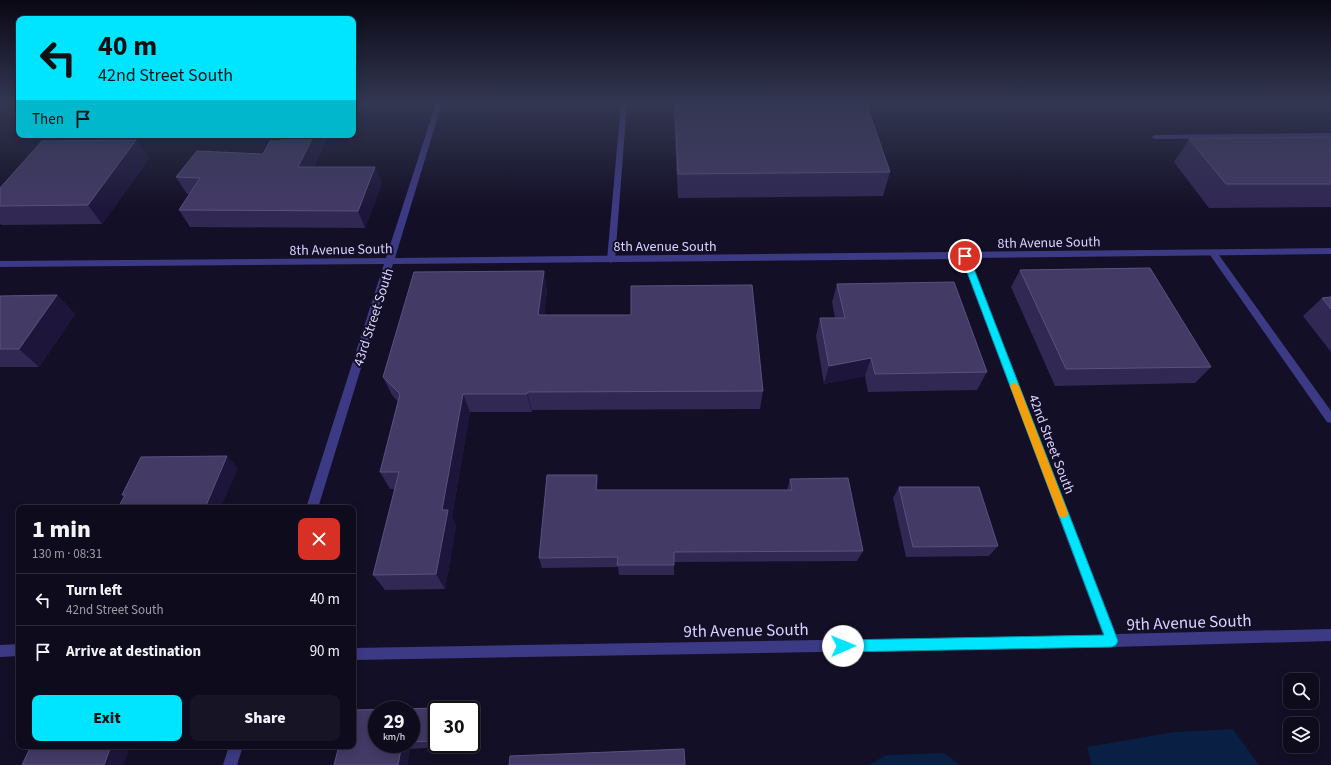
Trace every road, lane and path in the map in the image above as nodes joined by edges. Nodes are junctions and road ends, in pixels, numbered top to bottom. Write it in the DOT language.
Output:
graph roads {
  1 [pos="428,139"];
  2 [pos="621,139"];
  3 [pos="1331,251"];
  4 [pos="1213,252"];
  5 [pos="965,256"];
  6 [pos="611,260"];
  7 [pos="390,261"];
  8 [pos="0,264"];
  9 [pos="1331,419"];
  10 [pos="313,505"];
  11 [pos="1331,635"];
  12 [pos="1112,641"];
  13 [pos="16,650"];
  14 [pos="0,651"];
  15 [pos="356,654"];
  16 [pos="235,749"];
  17 [pos="230,765"];
  1 -- 7 [label="street, 43rd Street South"];
  2 -- 6 [label="street"];
  3 -- 4 [label="street, 8th Avenue South"];
  4 -- 5 [label="street, 8th Avenue South"];
  4 -- 9 [label="street"];
  5 -- 6 [label="street, 8th Avenue South"];
  5 -- 12 [label="street, 42nd Street South"];
  6 -- 7 [label="street, 8th Avenue South"];
  7 -- 8 [label="street, 8th Avenue South"];
  7 -- 10 [label="street, 43rd Street South"];
  11 -- 12 [label="street, 9th Avenue South"];
  12 -- 15 [label="street, 9th Avenue South"];
  13 -- 14 [label="street"];
  16 -- 17 [label="street"];
}
